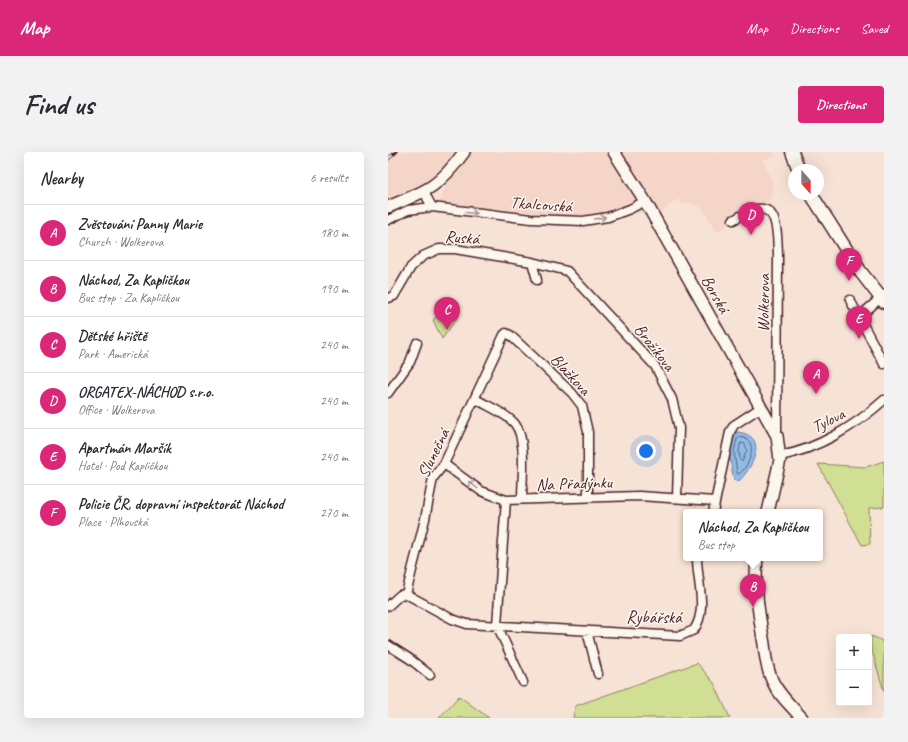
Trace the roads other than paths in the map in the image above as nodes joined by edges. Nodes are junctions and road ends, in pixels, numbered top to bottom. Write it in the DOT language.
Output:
graph roads {
  1 [pos="464,152"];
  2 [pos="614,152"];
  3 [pos="792,152"];
  4 [pos="797,164"];
  5 [pos="424,192"];
  6 [pos="815,200"];
  7 [pos="645,201"];
  8 [pos="388,207"];
  9 [pos="432,207"];
  10 [pos="388,220"];
  11 [pos="733,220"];
  12 [pos="532,262"];
  13 [pos="537,280"];
  14 [pos="590,295"];
  15 [pos="388,298"];
  16 [pos="883,298"];
  17 [pos="850,300"];
  18 [pos="858,317"];
  19 [pos="506,334"];
  20 [pos="417,344"];
  21 [pos="884,364"];
  22 [pos="388,393"];
  23 [pos="476,399"];
  24 [pos="884,400"];
  25 [pos="760,408"];
  26 [pos="777,436"];
  27 [pos="780,456"];
  28 [pos="444,464"];
  29 [pos="588,496"];
  30 [pos="677,498"];
  31 [pos="522,499"];
  32 [pos="506,500"];
  33 [pos="715,501"];
  34 [pos="714,509"];
  35 [pos="769,509"];
  36 [pos="697,561"];
  37 [pos="757,561"];
  38 [pos="406,594"];
  39 [pos="388,606"];
  40 [pos="497,625"];
  41 [pos="587,631"];
  42 [pos="388,645"];
  43 [pos="598,674"];
  44 [pos="430,675"];
  45 [pos="523,682"];
  46 [pos="802,718"];
  1 -- 5 [label="street"];
  2 -- 7 [label="street, Borská"];
  3 -- 4 [label="main road"];
  5 -- 8 [label="street"];
  5 -- 9 [label="street"];
  6 -- 16 [label="main road"];
  9 -- 7 [label="street, Tkalcovská, one-way"];
  7 -- 25 [label="street, Borská"];
  9 -- 10 [label="street, Tkalcovská"];
  11 -- 26 [label="street, Wolkerova"];
  12 -- 13 [label="street"];
  12 -- 14 [label="street, Ruská"];
  12 -- 15 [label="street, Ruská"];
  14 -- 30 [label="street, Brožíkova"];
  16 -- 18 [label="street"];
  17 -- 18 [label="street"];
  18 -- 21 [label="street"];
  19 -- 23 [label="street, Slunečná"];
  19 -- 29 [label="street, Blažkova"];
  20 -- 22 [label="street"];
  23 -- 28 [label="street, Slunečná"];
  23 -- 31 [label="street"];
  24 -- 27 [label="street, Tylova"];
  25 -- 26 [label="street, Borská"];
  25 -- 33 [label="street"];
  26 -- 27 [label="street, Borská"];
  27 -- 35 [label="street, Borská"];
  32 -- 28 [label="street, Na Přadýnku, one-way"];
  28 -- 38 [label="street, Slunečná"];
  29 -- 30 [label="street, Na Přadýnku"];
  29 -- 31 [label="street, Na Přadýnku"];
  30 -- 33 [label="street, Na Přadýnku"];
  31 -- 32 [label="street, Na Přadýnku"];
  32 -- 40 [label="street"];
  33 -- 34 [label="street"];
  36 -- 41 [label="street, Rybářská"];
  37 -- 46 [label="street"];
  38 -- 39 [label="street"];
  38 -- 40 [label="street, Rybářská"];
  40 -- 41 [label="street, Rybářská"];
  40 -- 45 [label="street"];
  41 -- 43 [label="street"];
  42 -- 44 [label="street"];
}
